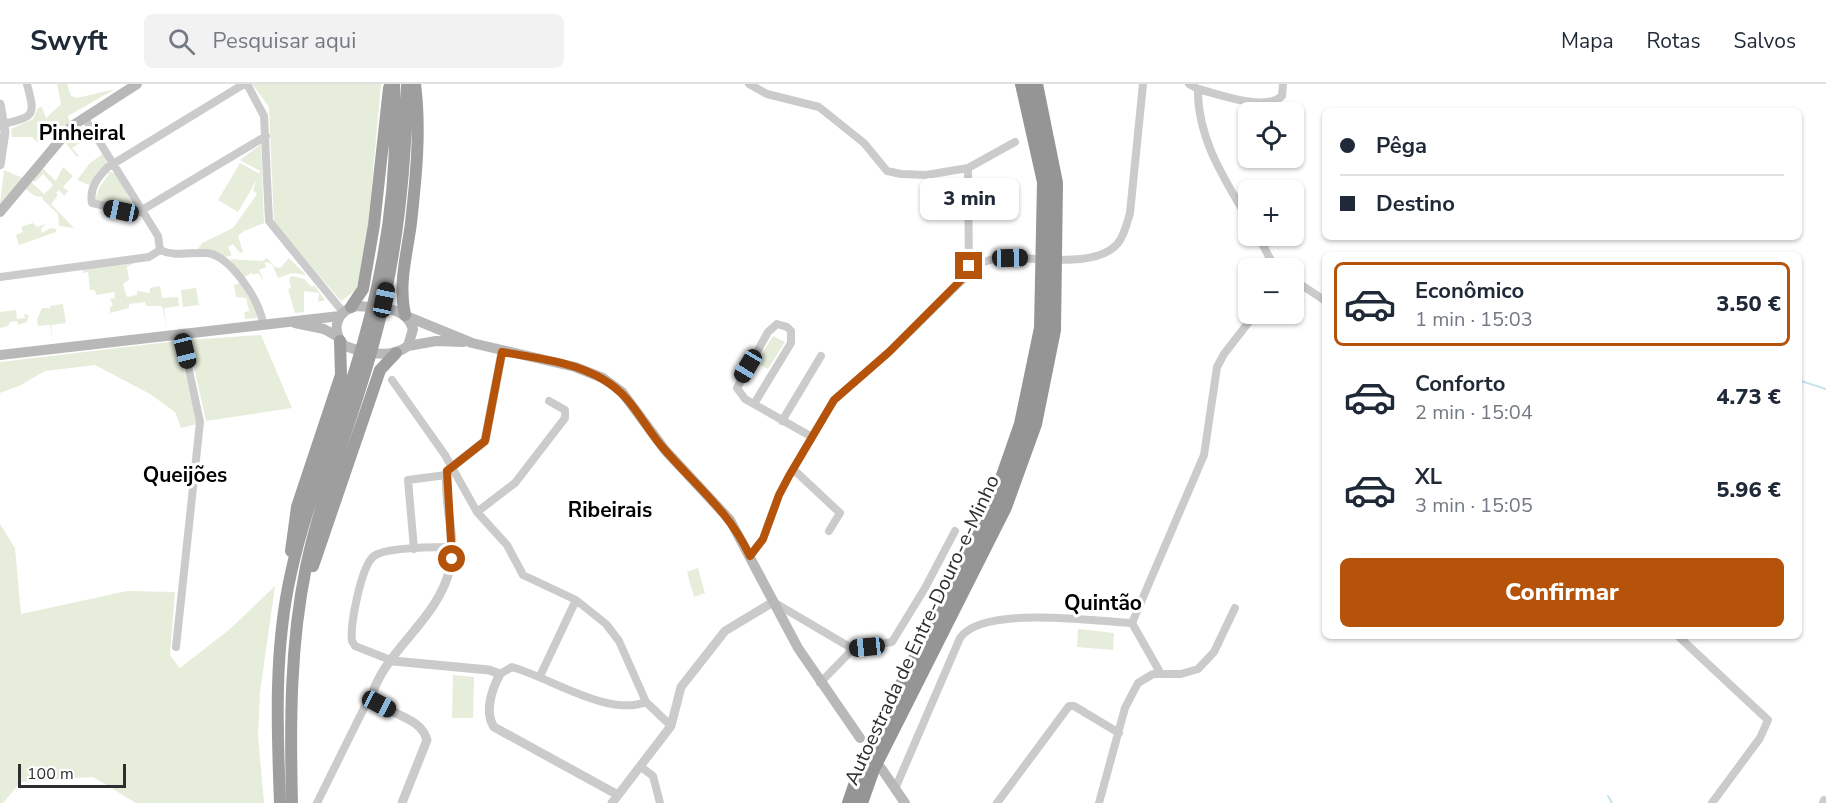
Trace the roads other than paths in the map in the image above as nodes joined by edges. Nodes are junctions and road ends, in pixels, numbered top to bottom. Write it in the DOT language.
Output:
graph roads {
  1 [pos="27,84"];
  2 [pos="245,84"];
  3 [pos="389,84"];
  4 [pos="394,84"];
  5 [pos="407,84"];
  6 [pos="415,84"];
  7 [pos="749,84"];
  8 [pos="1022,84"];
  9 [pos="1036,84"];
  10 [pos="1143,84"];
  11 [pos="1189,84"];
  12 [pos="1283,84"];
  13 [pos="130,86"];
  14 [pos="1198,89"];
  15 [pos="0,104"];
  16 [pos="84,117"];
  17 [pos="4,124"];
  18 [pos="266,136"];
  19 [pos="1016,142"];
  20 [pos="0,165"];
  21 [pos="113,165"];
  22 [pos="968,168"];
  23 [pos="1238,202"];
  24 [pos="142,211"];
  25 [pos="0,212"];
  26 [pos="160,250"];
  27 [pos="969,272"];
  28 [pos="0,277"];
  29 [pos="1304,287"];
  30 [pos="379,299"];
  31 [pos="1322,299"];
  32 [pos="344,312"];
  33 [pos="406,316"];
  34 [pos="286,321"];
  35 [pos="263,323"];
  36 [pos="1248,324"];
  37 [pos="181,333"];
  38 [pos="339,339"];
  39 [pos="472,343"];
  40 [pos="402,350"];
  41 [pos="502,352"];
  42 [pos="0,355"];
  43 [pos="821,356"];
  44 [pos="361,368"];
  45 [pos="392,380"];
  46 [pos="549,401"];
  47 [pos="754,404"];
  48 [pos="782,421"];
  49 [pos="812,438"];
  50 [pos="793,470"];
  51 [pos="448,471"];
  52 [pos="477,512"];
  53 [pos="829,531"];
  54 [pos="955,531"];
  55 [pos="452,547"];
  56 [pos="414,549"];
  57 [pos="750,556"];
  58 [pos="291,572"];
  59 [pos="576,600"];
  60 [pos="773,602"];
  61 [pos="300,607"];
  62 [pos="1235,608"];
  63 [pos="1132,623"];
  64 [pos="1681,639"];
  65 [pos="176,646"];
  66 [pos="853,649"];
  67 [pos="393,661"];
  68 [pos="500,674"];
  69 [pos="1161,674"];
  70 [pos="540,676"];
  71 [pos="820,683"];
  72 [pos="375,699"];
  73 [pos="646,702"];
  74 [pos="671,726"];
  75 [pos="1119,733"];
  76 [pos="860,738"];
  77 [pos="641,767"];
  78 [pos="881,768"];
  79 [pos="895,789"];
  80 [pos="618,795"];
  81 [pos="280,803"];
  82 [pos="292,803"];
  83 [pos="316,803"];
  84 [pos="402,803"];
  85 [pos="612,803"];
  86 [pos="660,803"];
  87 [pos="849,803"];
  88 [pos="861,803"];
  89 [pos="905,803"];
  90 [pos="997,803"];
  91 [pos="1099,803"];
  92 [pos="1712,803"];
  1 -- 17 [label="street"];
  2 -- 18 [label="street"];
  2 -- 21 [label="street"];
  3 -- 32 [label="highway"];
  4 -- 30 [label="highway"];
  5 -- 30 [label="highway"];
  6 -- 33 [label="highway"];
  7 -- 22 [label="street"];
  8 -- 87 [label="highway, Autoestrada de Entre-Douro-e-Minho"];
  9 -- 88 [label="highway, Autoestrada de Entre-Douro-e-Minho"];
  10 -- 27 [label="street"];
  11 -- 14 [label="street"];
  12 -- 14 [label="street"];
  13 -- 16 [label="main road"];
  14 -- 23 [label="street"];
  15 -- 17 [label="street"];
  16 -- 21 [label="street"];
  16 -- 25 [label="main road"];
  17 -- 20 [label="street"];
  18 -- 24 [label="street"];
  18 -- 32 [label="street"];
  19 -- 22 [label="street"];
  21 -- 24 [label="street"];
  21 -- 24 [label="street"];
  22 -- 27 [label="street"];
  24 -- 26 [label="street"];
  26 -- 28 [label="street"];
  26 -- 35 [label="street"];
  27 -- 49 [label="street"];
  29 -- 31 [label="street"];
  30 -- 44 [label="highway"];
  32 -- 33 [label="main road"];
  32 -- 34 [label="main road"];
  32 -- 38 [label="main road"];
  33 -- 39 [label="main road"];
  33 -- 40 [label="main road"];
  34 -- 35 [label="main road"];
  34 -- 38 [label="main road"];
  35 -- 37 [label="main road"];
  36 -- 63 [label="street"];
  37 -- 42 [label="main road"];
  37 -- 65 [label="street"];
  38 -- 40 [label="main road"];
  38 -- 58 [label="highway"];
  39 -- 40 [label="main road"];
  39 -- 41 [label="main road"];
  40 -- 61 [label="highway"];
  41 -- 51 [label="street"];
  41 -- 57 [label="main road"];
  43 -- 48 [label="street"];
  44 -- 58 [label="highway"];
  44 -- 61 [label="highway"];
  45 -- 51 [label="street"];
  46 -- 52 [label="street"];
  47 -- 47 [label="street"];
  47 -- 48 [label="street"];
  48 -- 49 [label="street"];
  49 -- 50 [label="street"];
  50 -- 53 [label="street"];
  50 -- 57 [label="street"];
  51 -- 52 [label="street"];
  51 -- 55 [label="street"];
  51 -- 56 [label="street"];
  52 -- 59 [label="street"];
  54 -- 66 [label="street"];
  55 -- 56 [label="street"];
  55 -- 67 [label="street"];
  56 -- 67 [label="street"];
  57 -- 60 [label="main road"];
  58 -- 81 [label="highway"];
  59 -- 70 [label="street"];
  59 -- 73 [label="street"];
  60 -- 66 [label="street"];
  60 -- 71 [label="main road"];
  60 -- 74 [label="street"];
  61 -- 82 [label="highway"];
  62 -- 69 [label="street"];
  63 -- 69 [label="street"];
  63 -- 79 [label="street"];
  64 -- 92 [label="street"];
  66 -- 71 [label="street"];
  67 -- 68 [label="street"];
  67 -- 72 [label="street"];
  68 -- 70 [label="street"];
  68 -- 80 [label="street"];
  69 -- 75 [label="street"];
  70 -- 73 [label="street"];
  71 -- 76 [label="main road"];
  72 -- 83 [label="street"];
  72 -- 84 [label="street"];
  73 -- 74 [label="street"];
  74 -- 77 [label="street"];
  75 -- 90 [label="street"];
  75 -- 91 [label="street"];
  77 -- 80 [label="street"];
  77 -- 86 [label="street"];
  78 -- 79 [label="main road"];
  79 -- 89 [label="main road"];
  80 -- 85 [label="street"];
}
